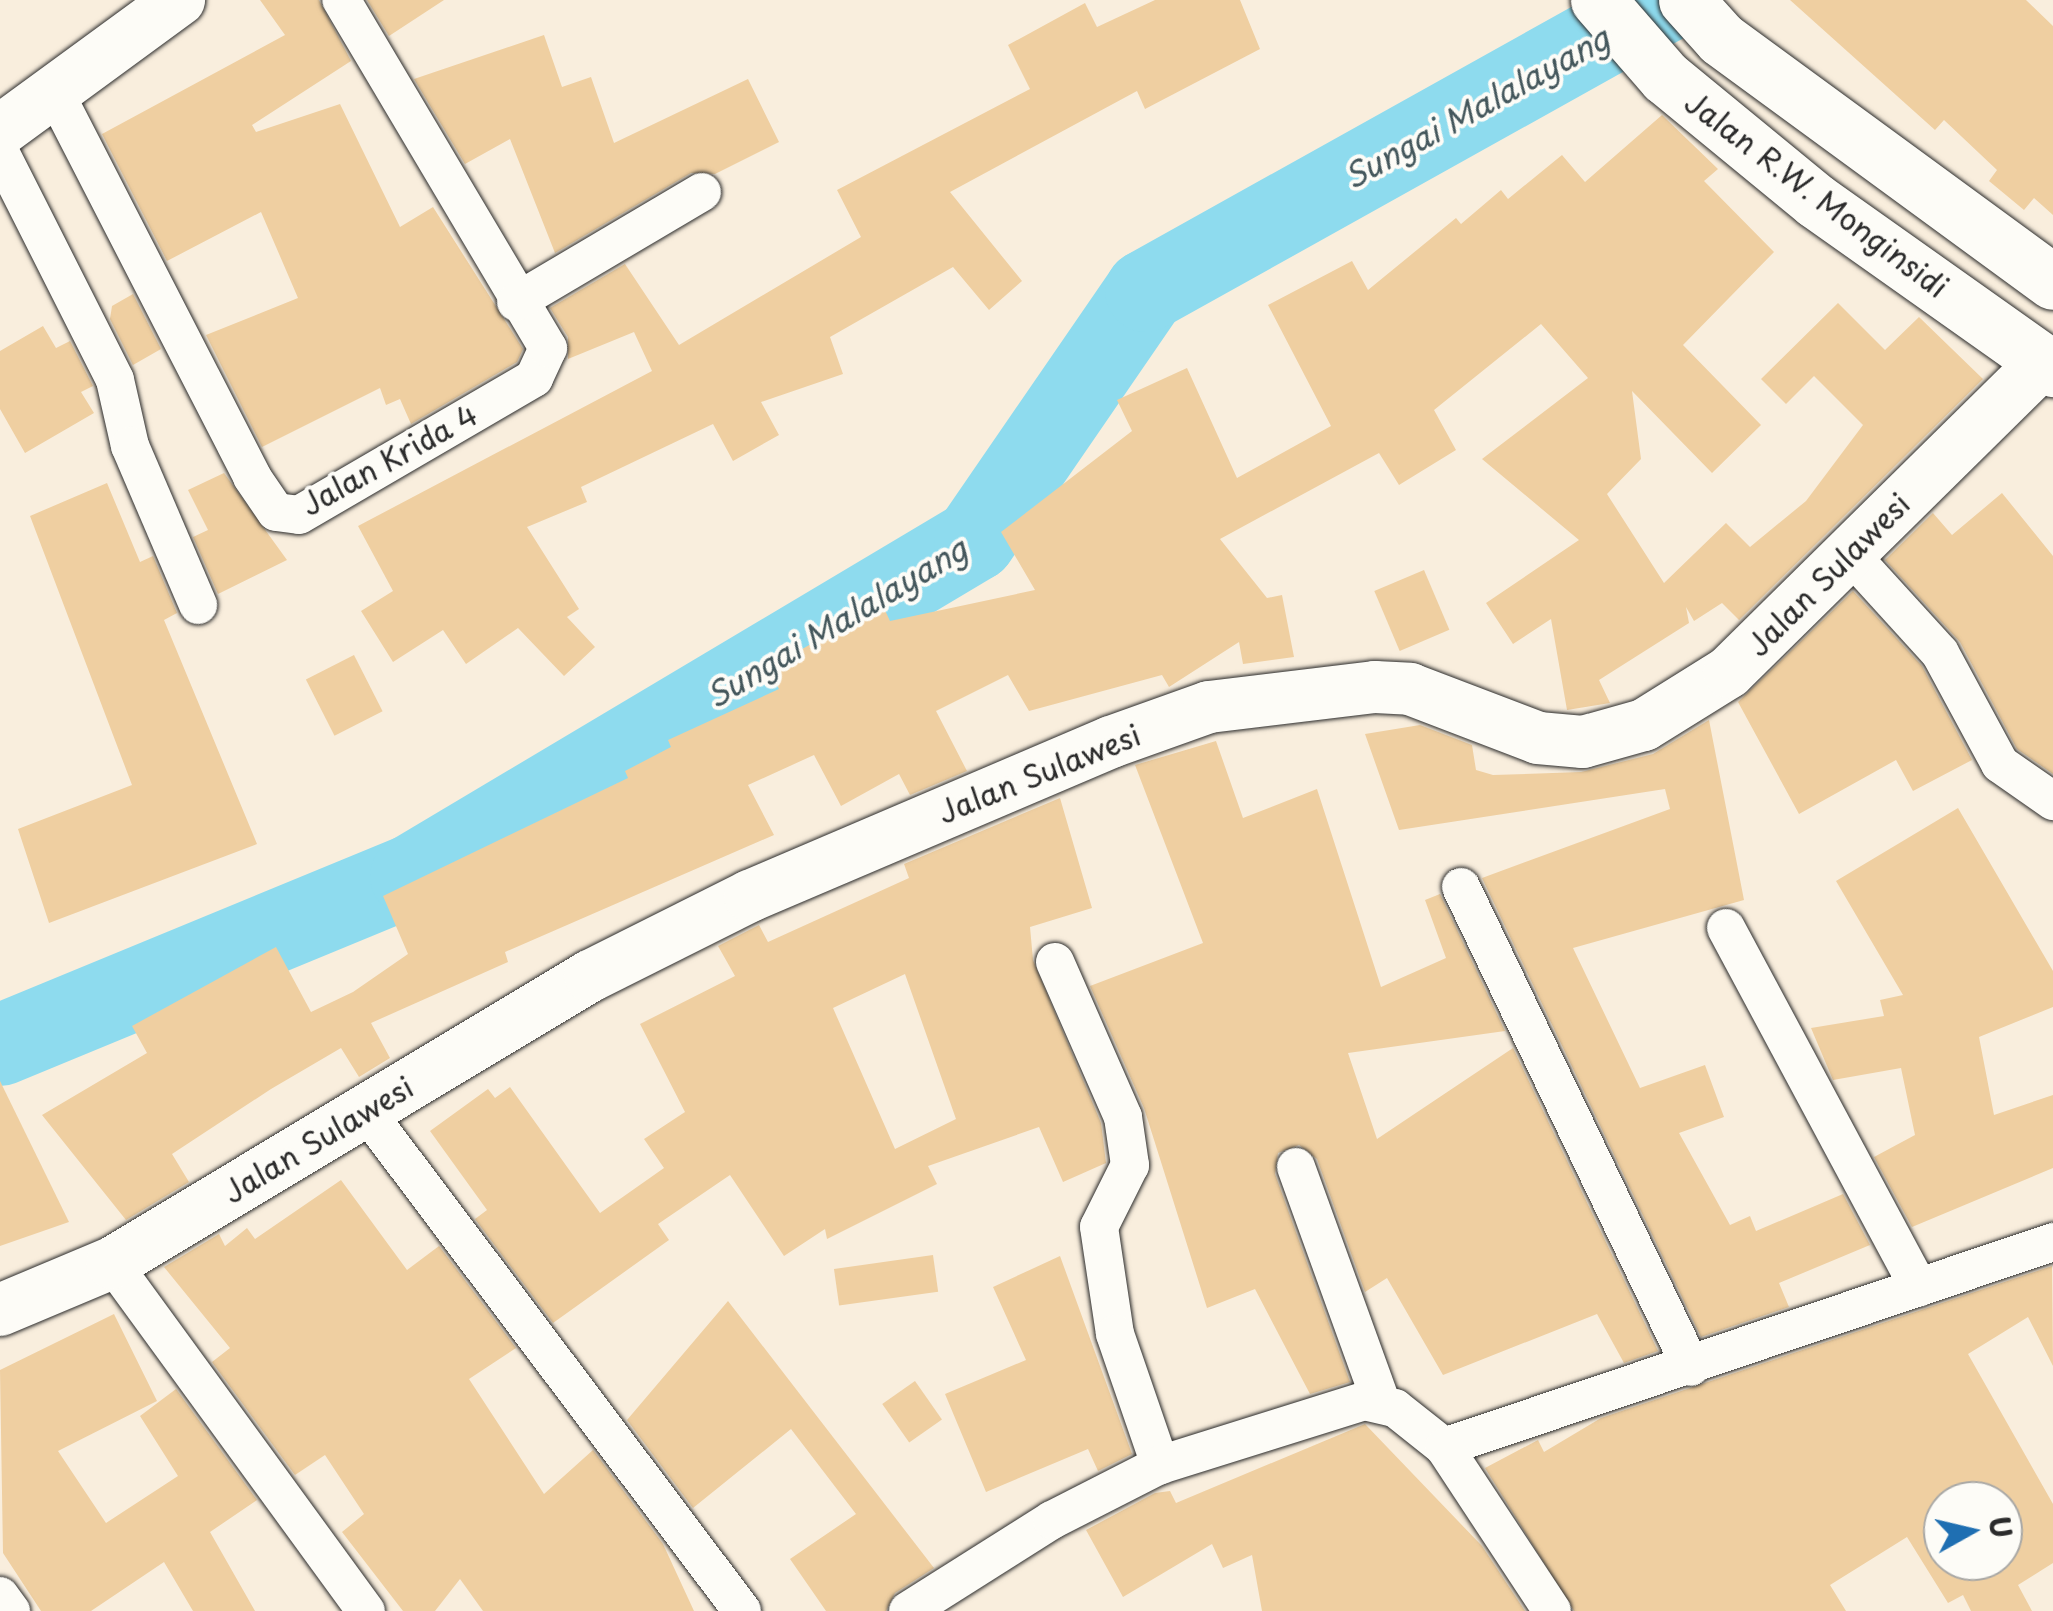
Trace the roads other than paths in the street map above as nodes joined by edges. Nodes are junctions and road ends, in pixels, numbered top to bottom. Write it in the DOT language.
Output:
graph roads {
  1 [pos="179,0"];
  2 [pos="341,0"];
  3 [pos="1598,0"];
  4 [pos="1703,20"];
  5 [pos="54,91"];
  6 [pos="0,131"];
  7 [pos="0,152"];
  8 [pos="702,192"];
  9 [pos="2053,281"];
  10 [pos="516,302"];
  11 [pos="2048,366"];
  12 [pos="1849,553"];
  13 [pos="198,605"];
  14 [pos="2053,801"];
  15 [pos="1460,887"];
  16 [pos="1726,928"];
  17 [pos="1055,962"];
  18 [pos="366,1110"];
  19 [pos="1296,1167"];
  20 [pos="2053,1242"];
  21 [pos="112,1263"];
  22 [pos="1920,1288"];
  23 [pos="0,1310"];
  24 [pos="1691,1367"];
  25 [pos="1382,1402"];
  26 [pos="1444,1447"];
  27 [pos="1160,1465"];
  28 [pos="0,1596"];
  29 [pos="11,1611"];
  30 [pos="366,1611"];
  31 [pos="742,1611"];
  32 [pos="908,1611"];
  33 [pos="1552,1611"];
  1 -- 5 [label="street"];
  2 -- 10 [label="street, Jalan Krida 4"];
  3 -- 11 [label="highway, Jalan R.W. Monginsidi"];
  4 -- 9 [label="highway"];
  5 -- 6 [label="street"];
  5 -- 10 [label="street, Jalan Krida 4"];
  7 -- 13 [label="street"];
  8 -- 10 [label="street"];
  11 -- 12 [label="street, Jalan Sulawesi"];
  12 -- 14 [label="street"];
  12 -- 18 [label="street, Jalan Sulawesi"];
  15 -- 24 [label="street"];
  16 -- 22 [label="street"];
  17 -- 27 [label="street"];
  18 -- 21 [label="street, Jalan Sulawesi"];
  18 -- 31 [label="street"];
  19 -- 25 [label="street"];
  20 -- 22 [label="street"];
  21 -- 23 [label="street, Jalan Sulawesi"];
  21 -- 30 [label="street"];
  22 -- 24 [label="street"];
  24 -- 26 [label="street"];
  25 -- 26 [label="street"];
  25 -- 27 [label="street"];
  26 -- 33 [label="street"];
  27 -- 32 [label="street"];
  28 -- 29 [label="street"];
}
